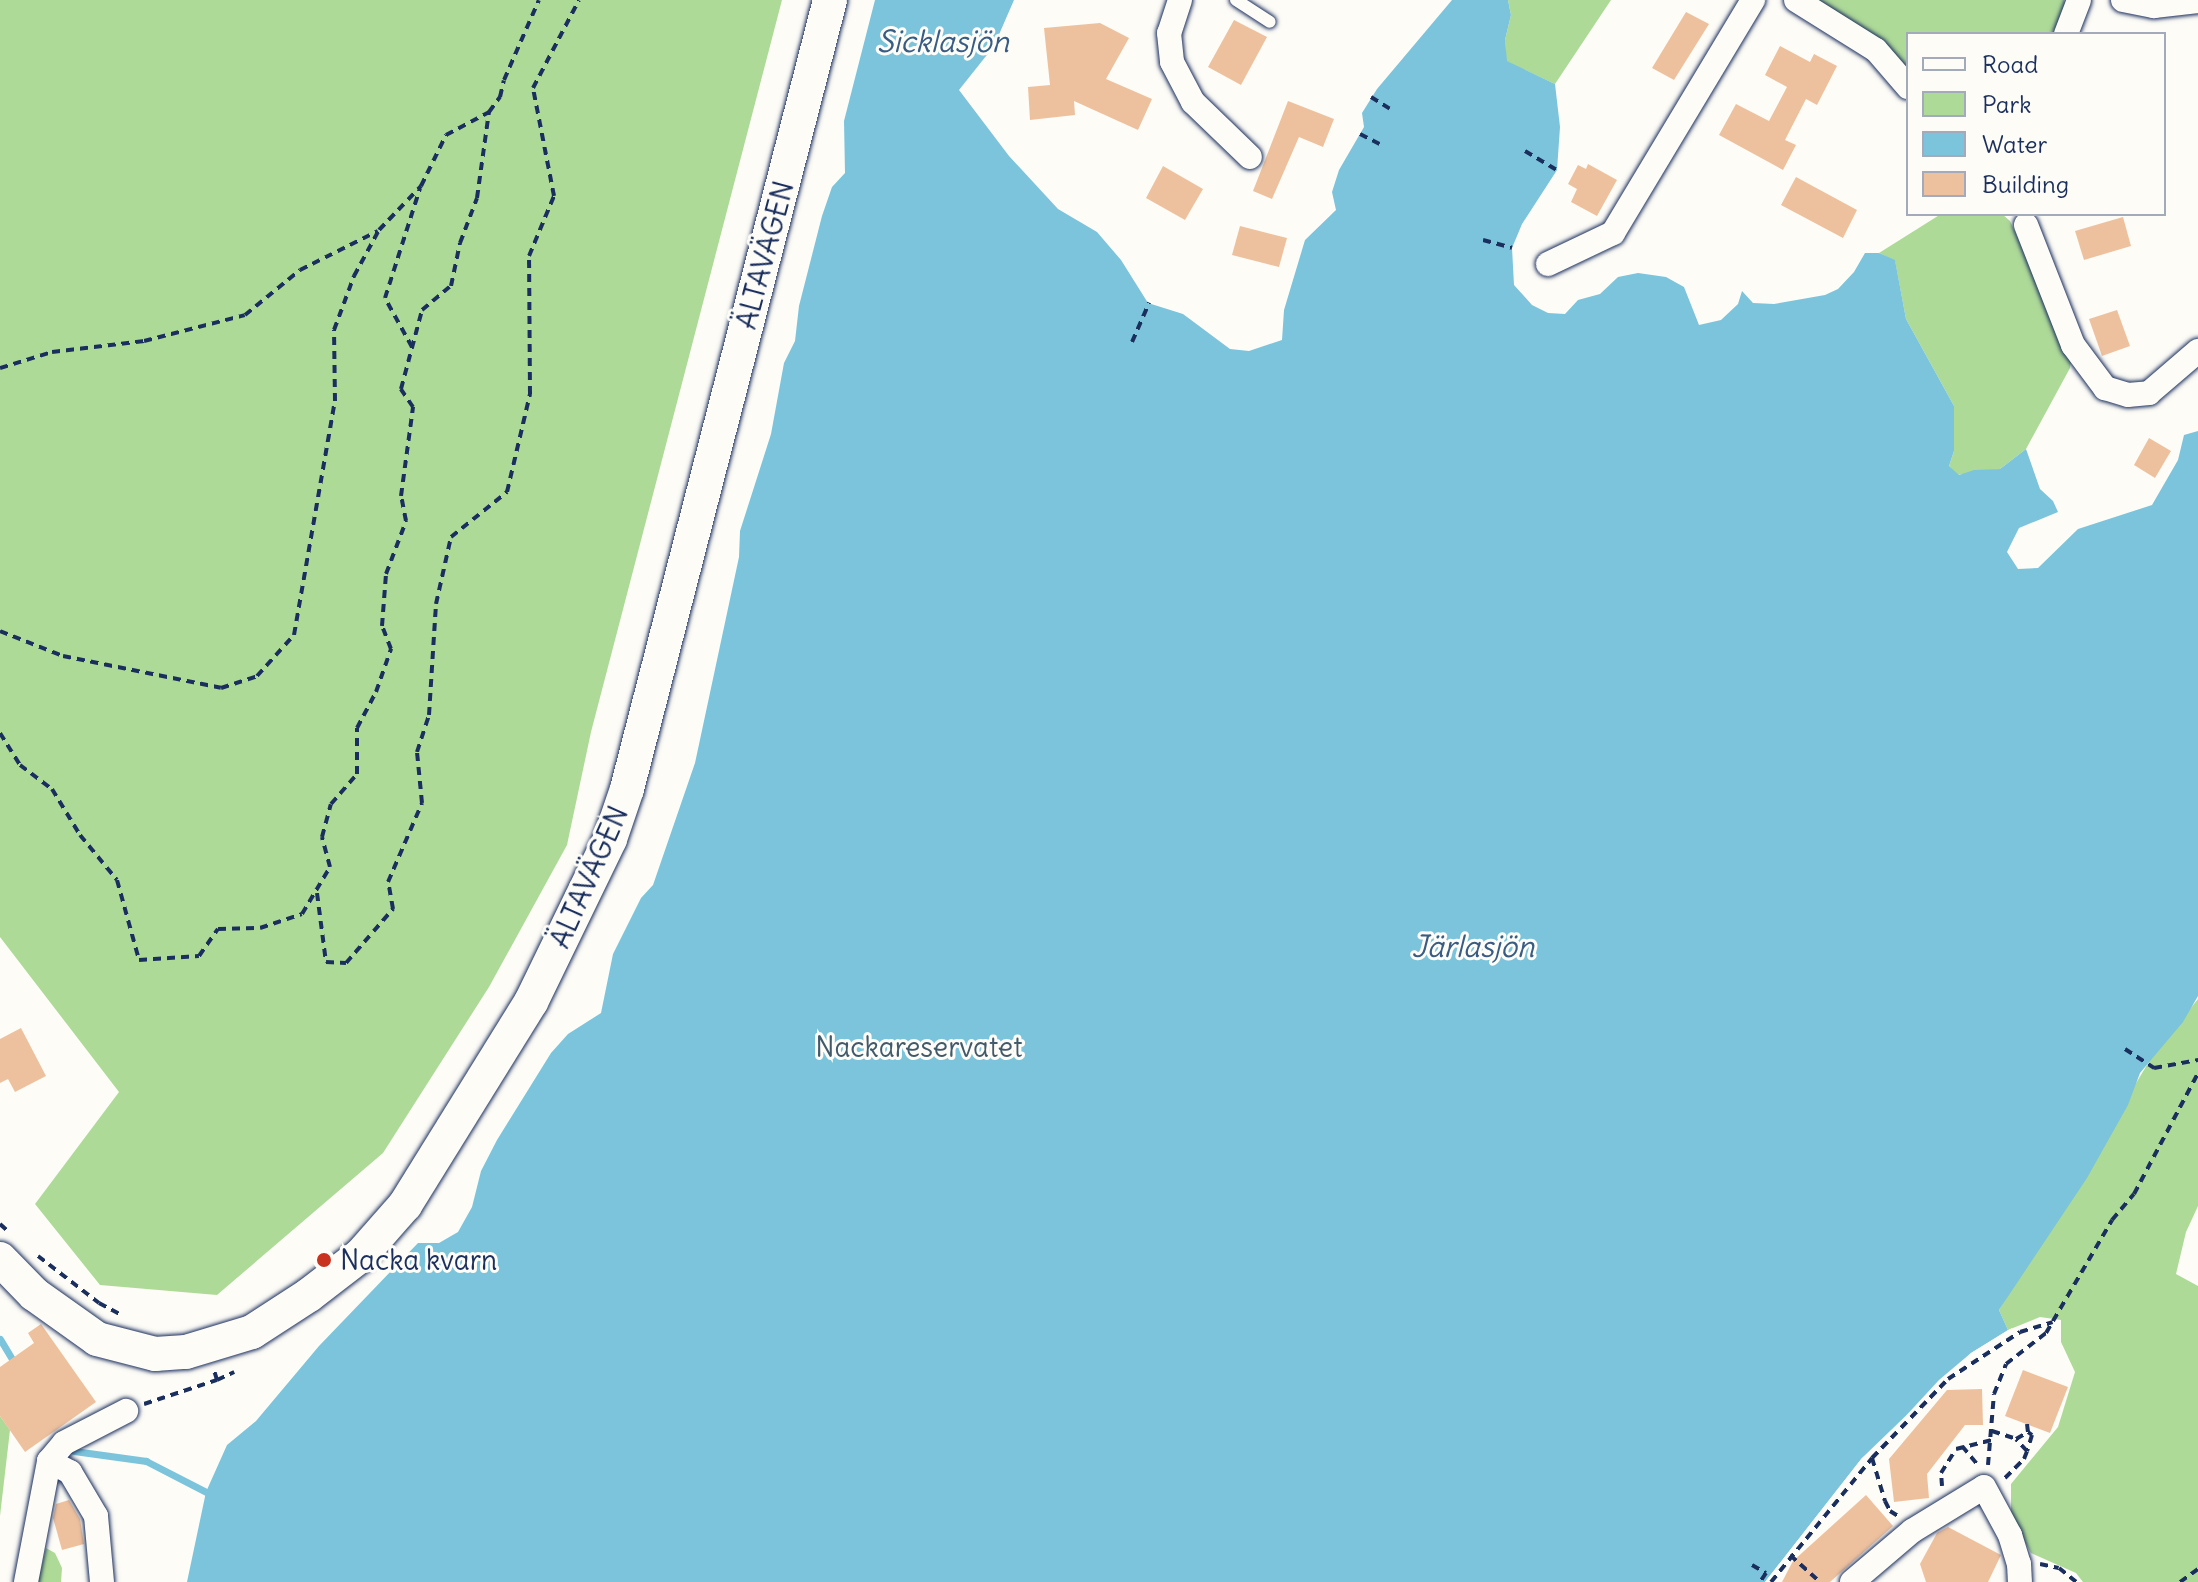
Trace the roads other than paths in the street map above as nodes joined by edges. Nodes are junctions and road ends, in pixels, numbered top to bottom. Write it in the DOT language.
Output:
graph roads {
  1 [pos="830,0"];
  2 [pos="1180,0"];
  3 [pos="1236,0"];
  4 [pos="1753,0"];
  5 [pos="1796,0"];
  6 [pos="2079,0"];
  7 [pos="2123,0"];
  8 [pos="2198,1"];
  9 [pos="1270,22"];
  10 [pos="2067,32"];
  11 [pos="1906,85"];
  12 [pos="1250,157"];
  13 [pos="2023,218"];
  14 [pos="1548,264"];
  15 [pos="2198,351"];
  16 [pos="10,1255"];
  17 [pos="126,1411"];
  18 [pos="49,1461"];
  19 [pos="2020,1573"];
  20 [pos="26,1582"];
  21 [pos="102,1582"];
  22 [pos="1852,1582"];
  1 -- 16 [label="main road, ÄLTAVÄGEN"];
  2 -- 12 [label="street"];
  3 -- 9 [label="lane"];
  4 -- 14 [label="street"];
  5 -- 11 [label="street"];
  6 -- 10 [label="street"];
  7 -- 8 [label="street"];
  13 -- 15 [label="street"];
  17 -- 18 [label="street"];
  18 -- 20 [label="street"];
  18 -- 21 [label="street"];
  19 -- 22 [label="street"];
}
